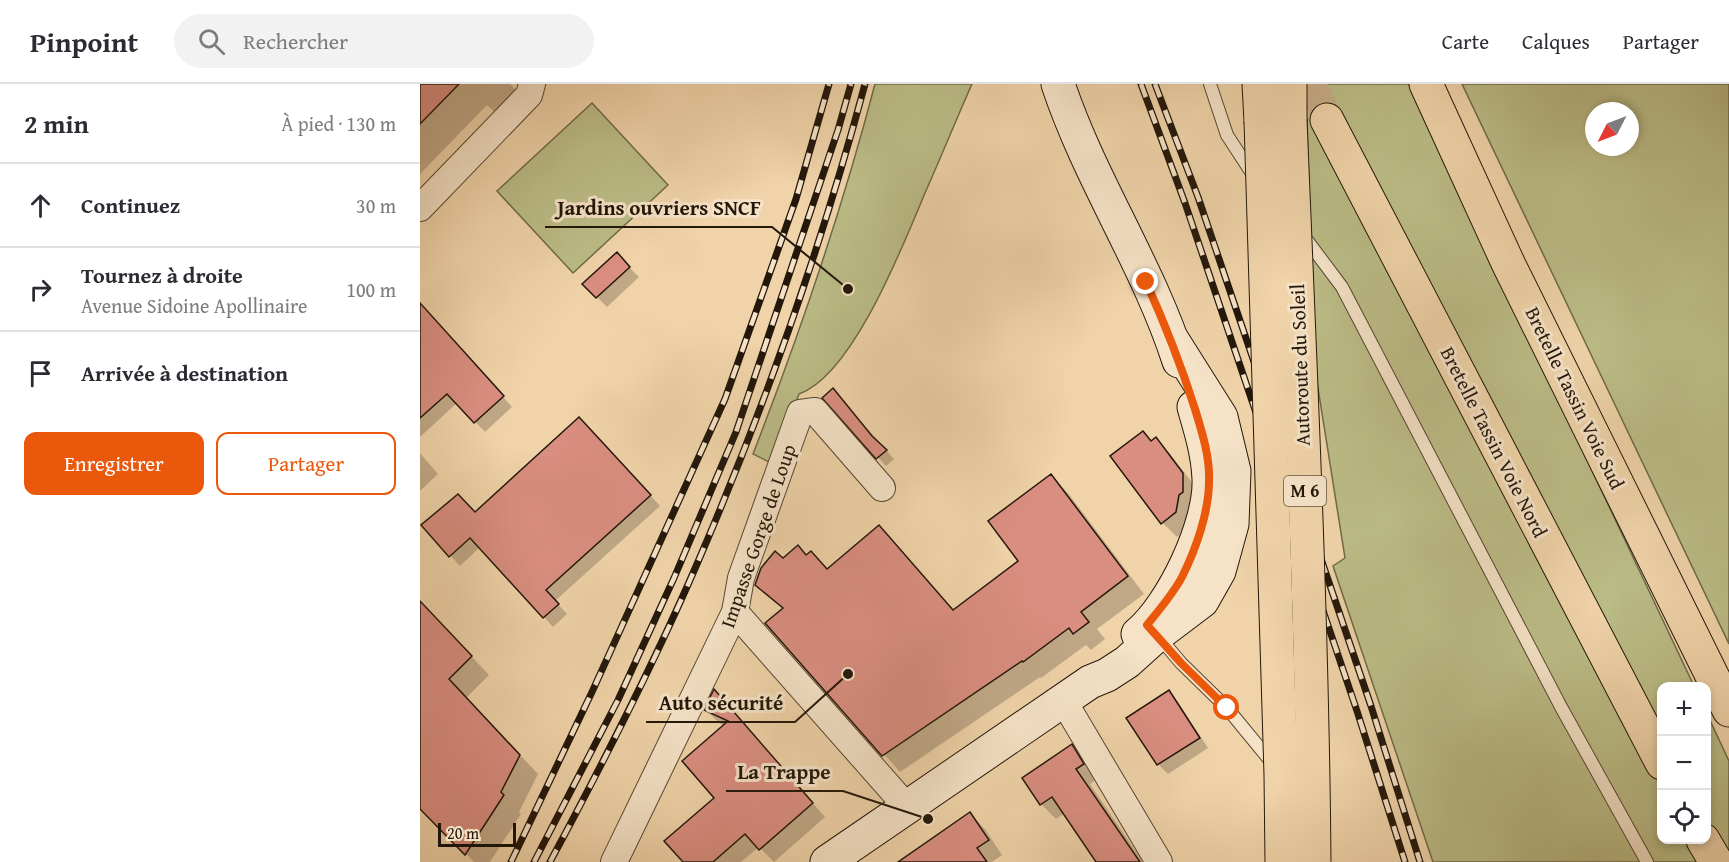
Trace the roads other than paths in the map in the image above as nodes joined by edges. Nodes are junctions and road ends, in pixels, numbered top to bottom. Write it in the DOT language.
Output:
graph roads {
  1 [pos="532,84"];
  2 [pos="1058,84"];
  3 [pos="1209,84"];
  4 [pos="1259,84"];
  5 [pos="1290,84"];
  6 [pos="1426,84"];
  7 [pos="1276,120"];
  8 [pos="1327,120"];
  9 [pos="420,208"];
  10 [pos="882,488"];
  11 [pos="735,612"];
  12 [pos="1152,630"];
  13 [pos="1063,700"];
  14 [pos="1729,710"];
  15 [pos="1657,753"];
  16 [pos="907,807"];
  17 [pos="1705,844"];
  18 [pos="614,862"];
  19 [pos="827,862"];
  20 [pos="1159,862"];
  21 [pos="1282,862"];
  22 [pos="1313,862"];
  23 [pos="1647,862"];
  24 [pos="1716,862"];
  1 -- 9 [label="street"];
  2 -- 12 [label="main road"];
  3 -- 23 [label="lane"];
  4 -- 7 [label="main road, Autoroute du Soleil / M 6"];
  5 -- 7 [label="main road, Autoroute du Soleil / M 6"];
  6 -- 14 [label="main road, Bretelle Tassin Voie Sud"];
  7 -- 21 [label="main road, Autoroute du Soleil / M 6, bridge"];
  7 -- 22 [label="main road, Autoroute du Soleil / M 6, bridge"];
  8 -- 15 [label="main road, Bretelle Tassin Voie Nord"];
  10 -- 11 [label="street, Impasse Gorge de Loup"];
  11 -- 16 [label="street"];
  11 -- 18 [label="street, Impasse Gorge de Loup"];
  12 -- 13 [label="main road"];
  12 -- 22 [label="lane"];
  13 -- 16 [label="main road"];
  13 -- 20 [label="street"];
  16 -- 19 [label="main road"];
  17 -- 24 [label="main road"];
}
